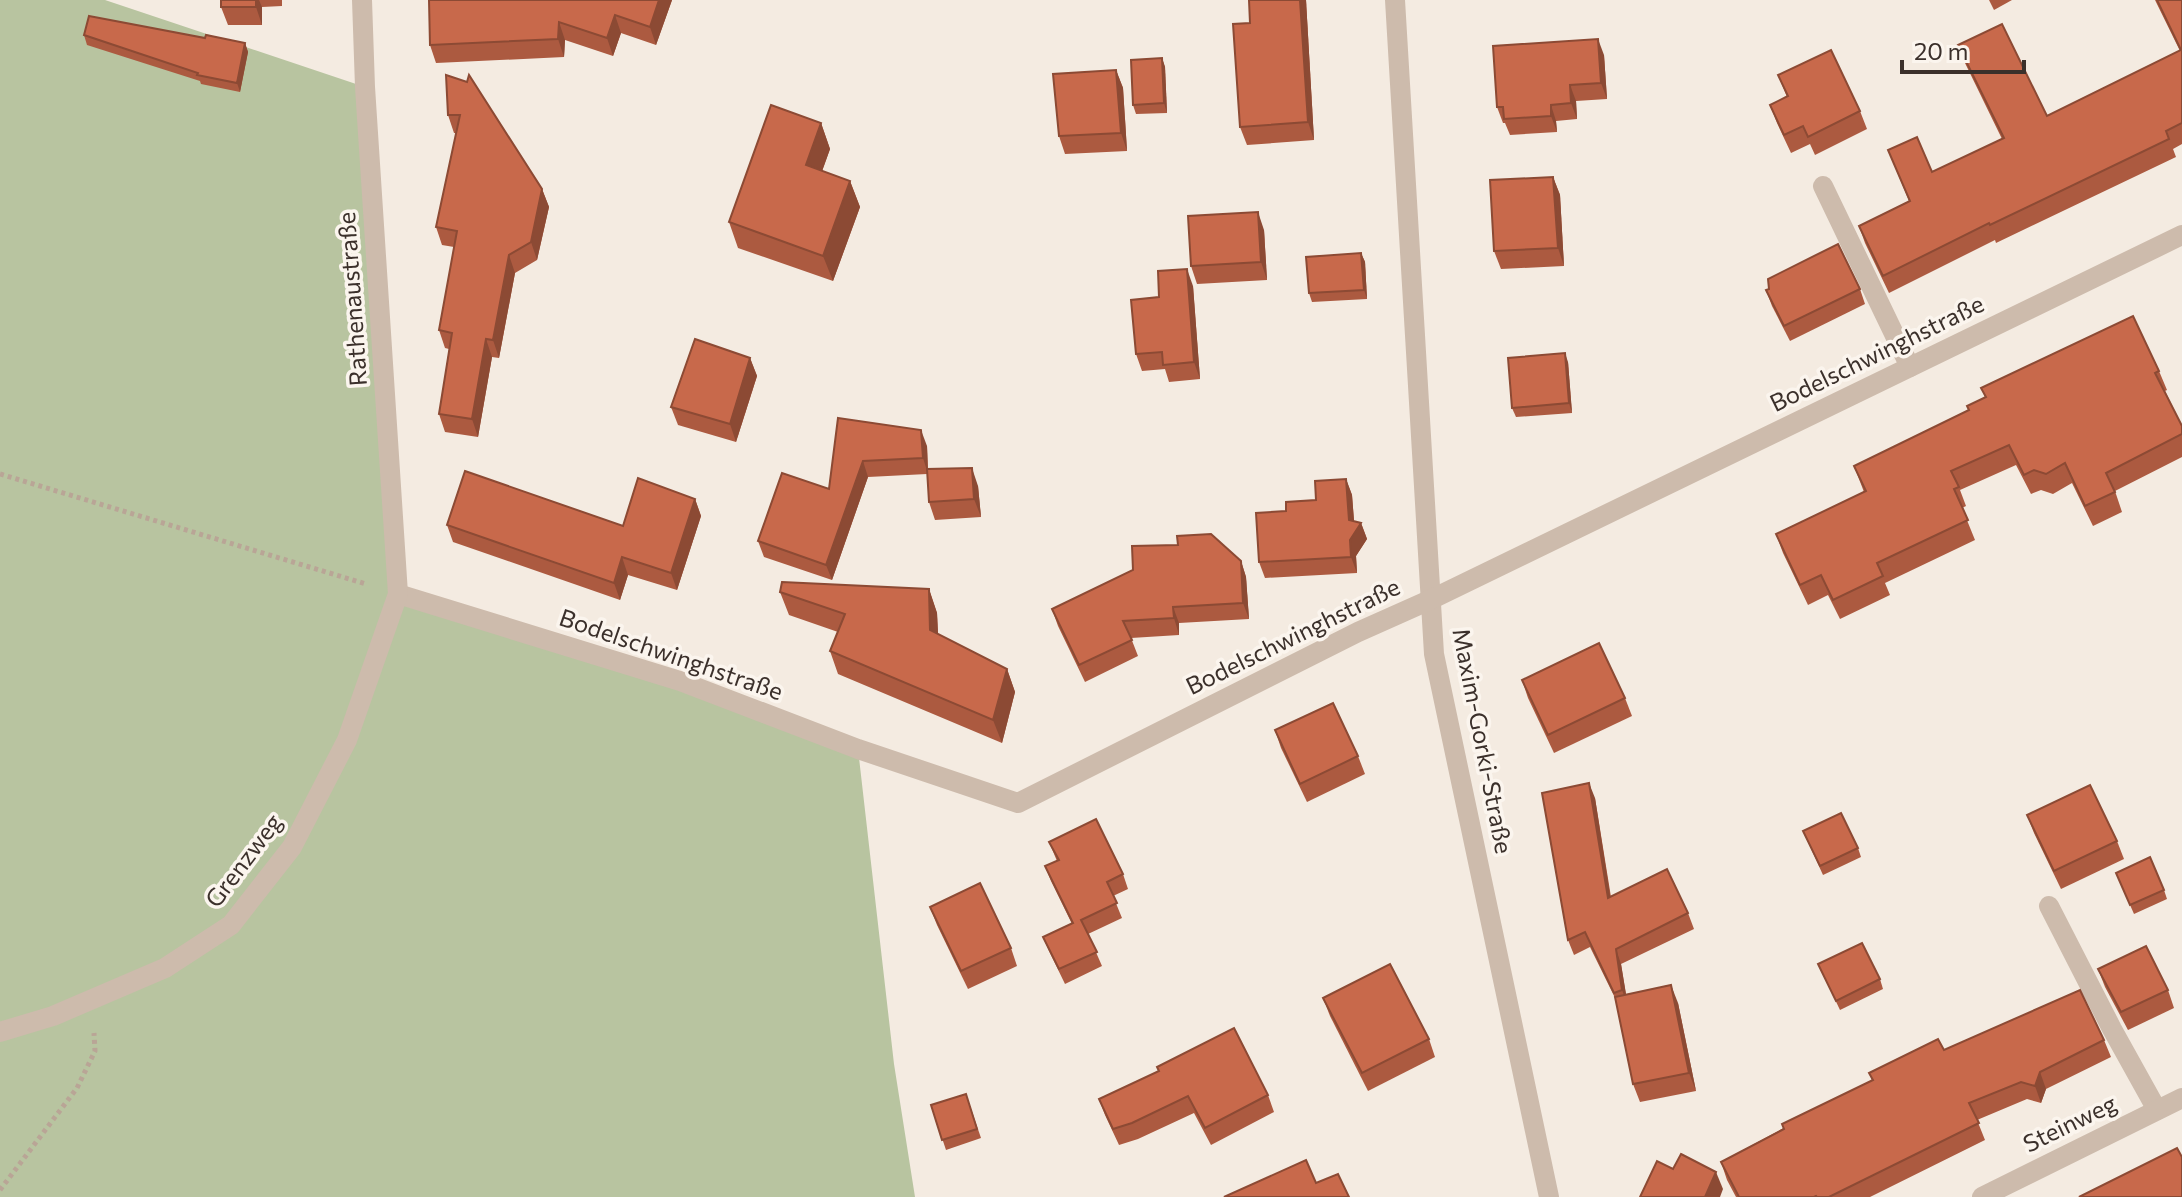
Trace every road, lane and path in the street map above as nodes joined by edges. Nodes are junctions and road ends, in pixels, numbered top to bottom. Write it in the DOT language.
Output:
graph roads {
  1 [pos="362,0"];
  2 [pos="1395,0"];
  3 [pos="1823,186"];
  4 [pos="2182,235"];
  5 [pos="1910,367"];
  6 [pos="0,474"];
  7 [pos="398,594"];
  8 [pos="1432,599"];
  9 [pos="2049,906"];
  10 [pos="89,1001"];
  11 [pos="0,1032"];
  12 [pos="2182,1098"];
  13 [pos="2157,1110"];
  14 [pos="0,1190"];
  15 [pos="1549,1197"];
  16 [pos="1982,1197"];
  1 -- 7 [label="street, Rathenaustraße"];
  2 -- 8 [label="street, Maxim-Gorki-Straße"];
  3 -- 5 [label="street"];
  4 -- 5 [label="street, Bodelschwinghstraße"];
  5 -- 8 [label="street, Bodelschwinghstraße"];
  6 -- 7 [label="path"];
  7 -- 8 [label="street, Bodelschwinghstraße"];
  7 -- 10 [label="street, Grenzweg"];
  8 -- 15 [label="street, Maxim-Gorki-Straße"];
  9 -- 13 [label="street"];
  10 -- 11 [label="street, Grenzweg"];
  10 -- 14 [label="path"];
  12 -- 13 [label="street, Steinweg"];
  13 -- 16 [label="street, Steinweg"];
}
